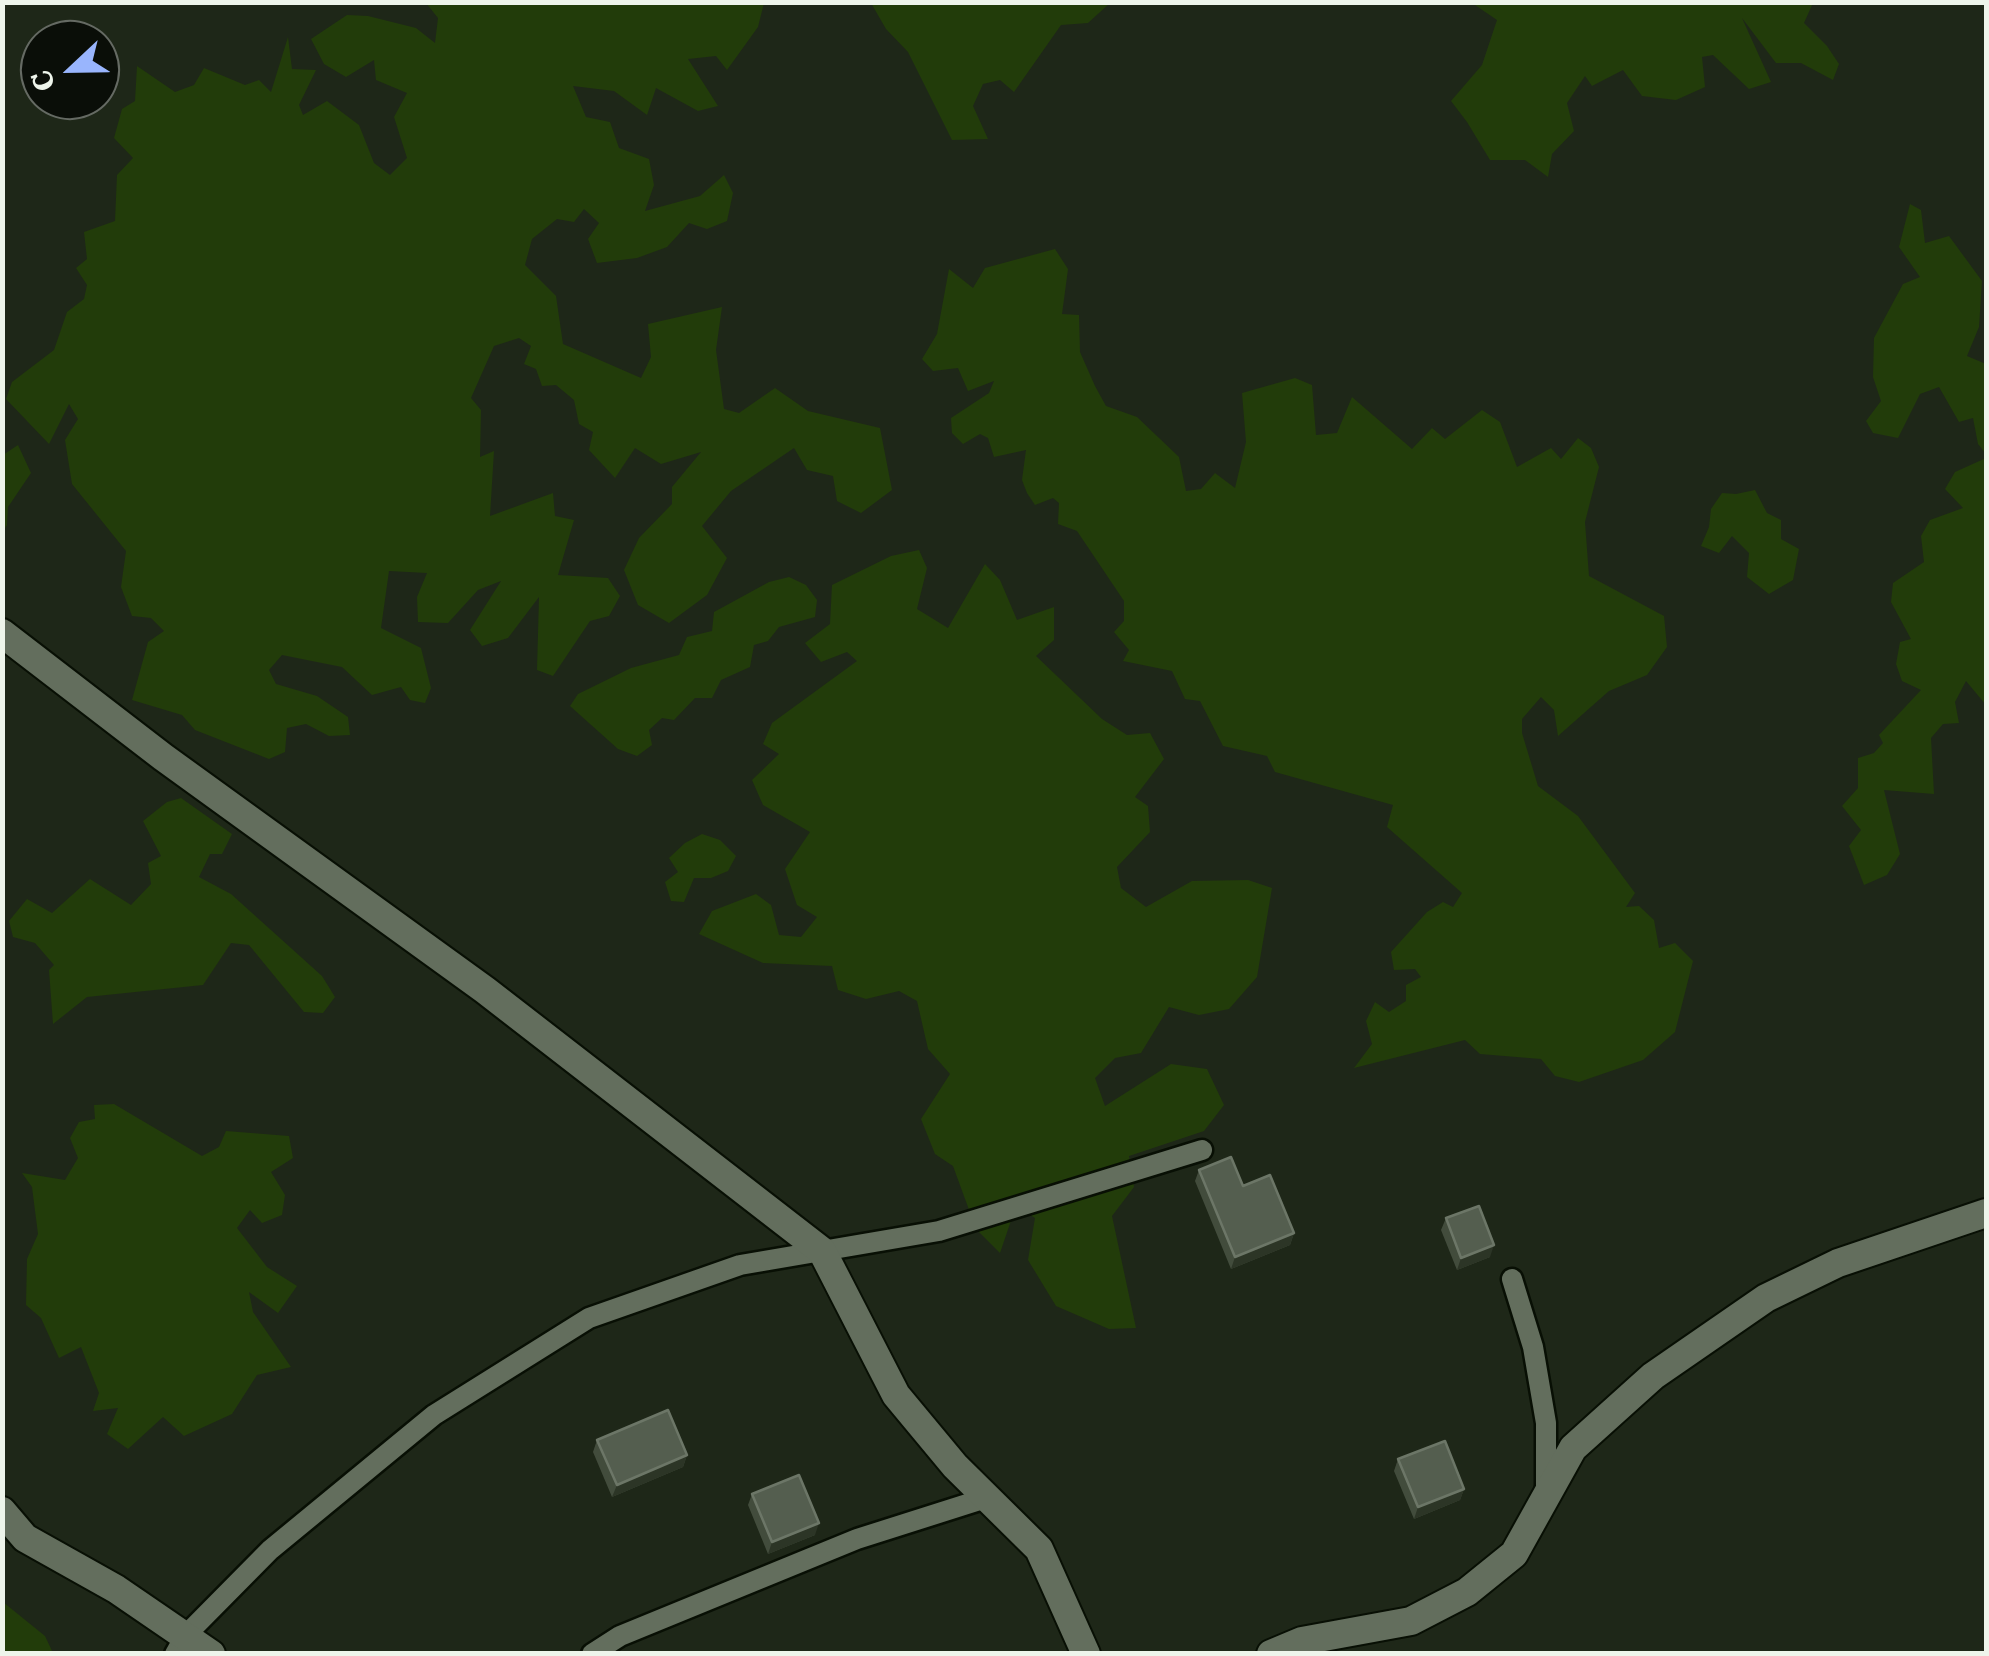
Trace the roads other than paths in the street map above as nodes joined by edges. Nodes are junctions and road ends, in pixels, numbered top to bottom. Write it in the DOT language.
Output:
graph roads {
  1 [pos="2,633"];
  2 [pos="1202,1150"];
  3 [pos="1986,1213"];
  4 [pos="822,1251"];
  5 [pos="1512,1279"];
  6 [pos="1546,1497"];
  7 [pos="986,1498"];
  8 [pos="2,1511"];
  9 [pos="180,1645"];
  10 [pos="212,1654"];
  11 [pos="592,1654"];
  12 [pos="1086,1654"];
  13 [pos="1271,1654"];
  1 -- 4 [label="street"];
  2 -- 4 [label="lane"];
  3 -- 6 [label="street"];
  4 -- 7 [label="street"];
  4 -- 9 [label="lane"];
  5 -- 6 [label="lane"];
  6 -- 13 [label="street"];
  7 -- 11 [label="lane"];
  7 -- 12 [label="street"];
  8 -- 9 [label="street"];
  9 -- 10 [label="street"];
}
